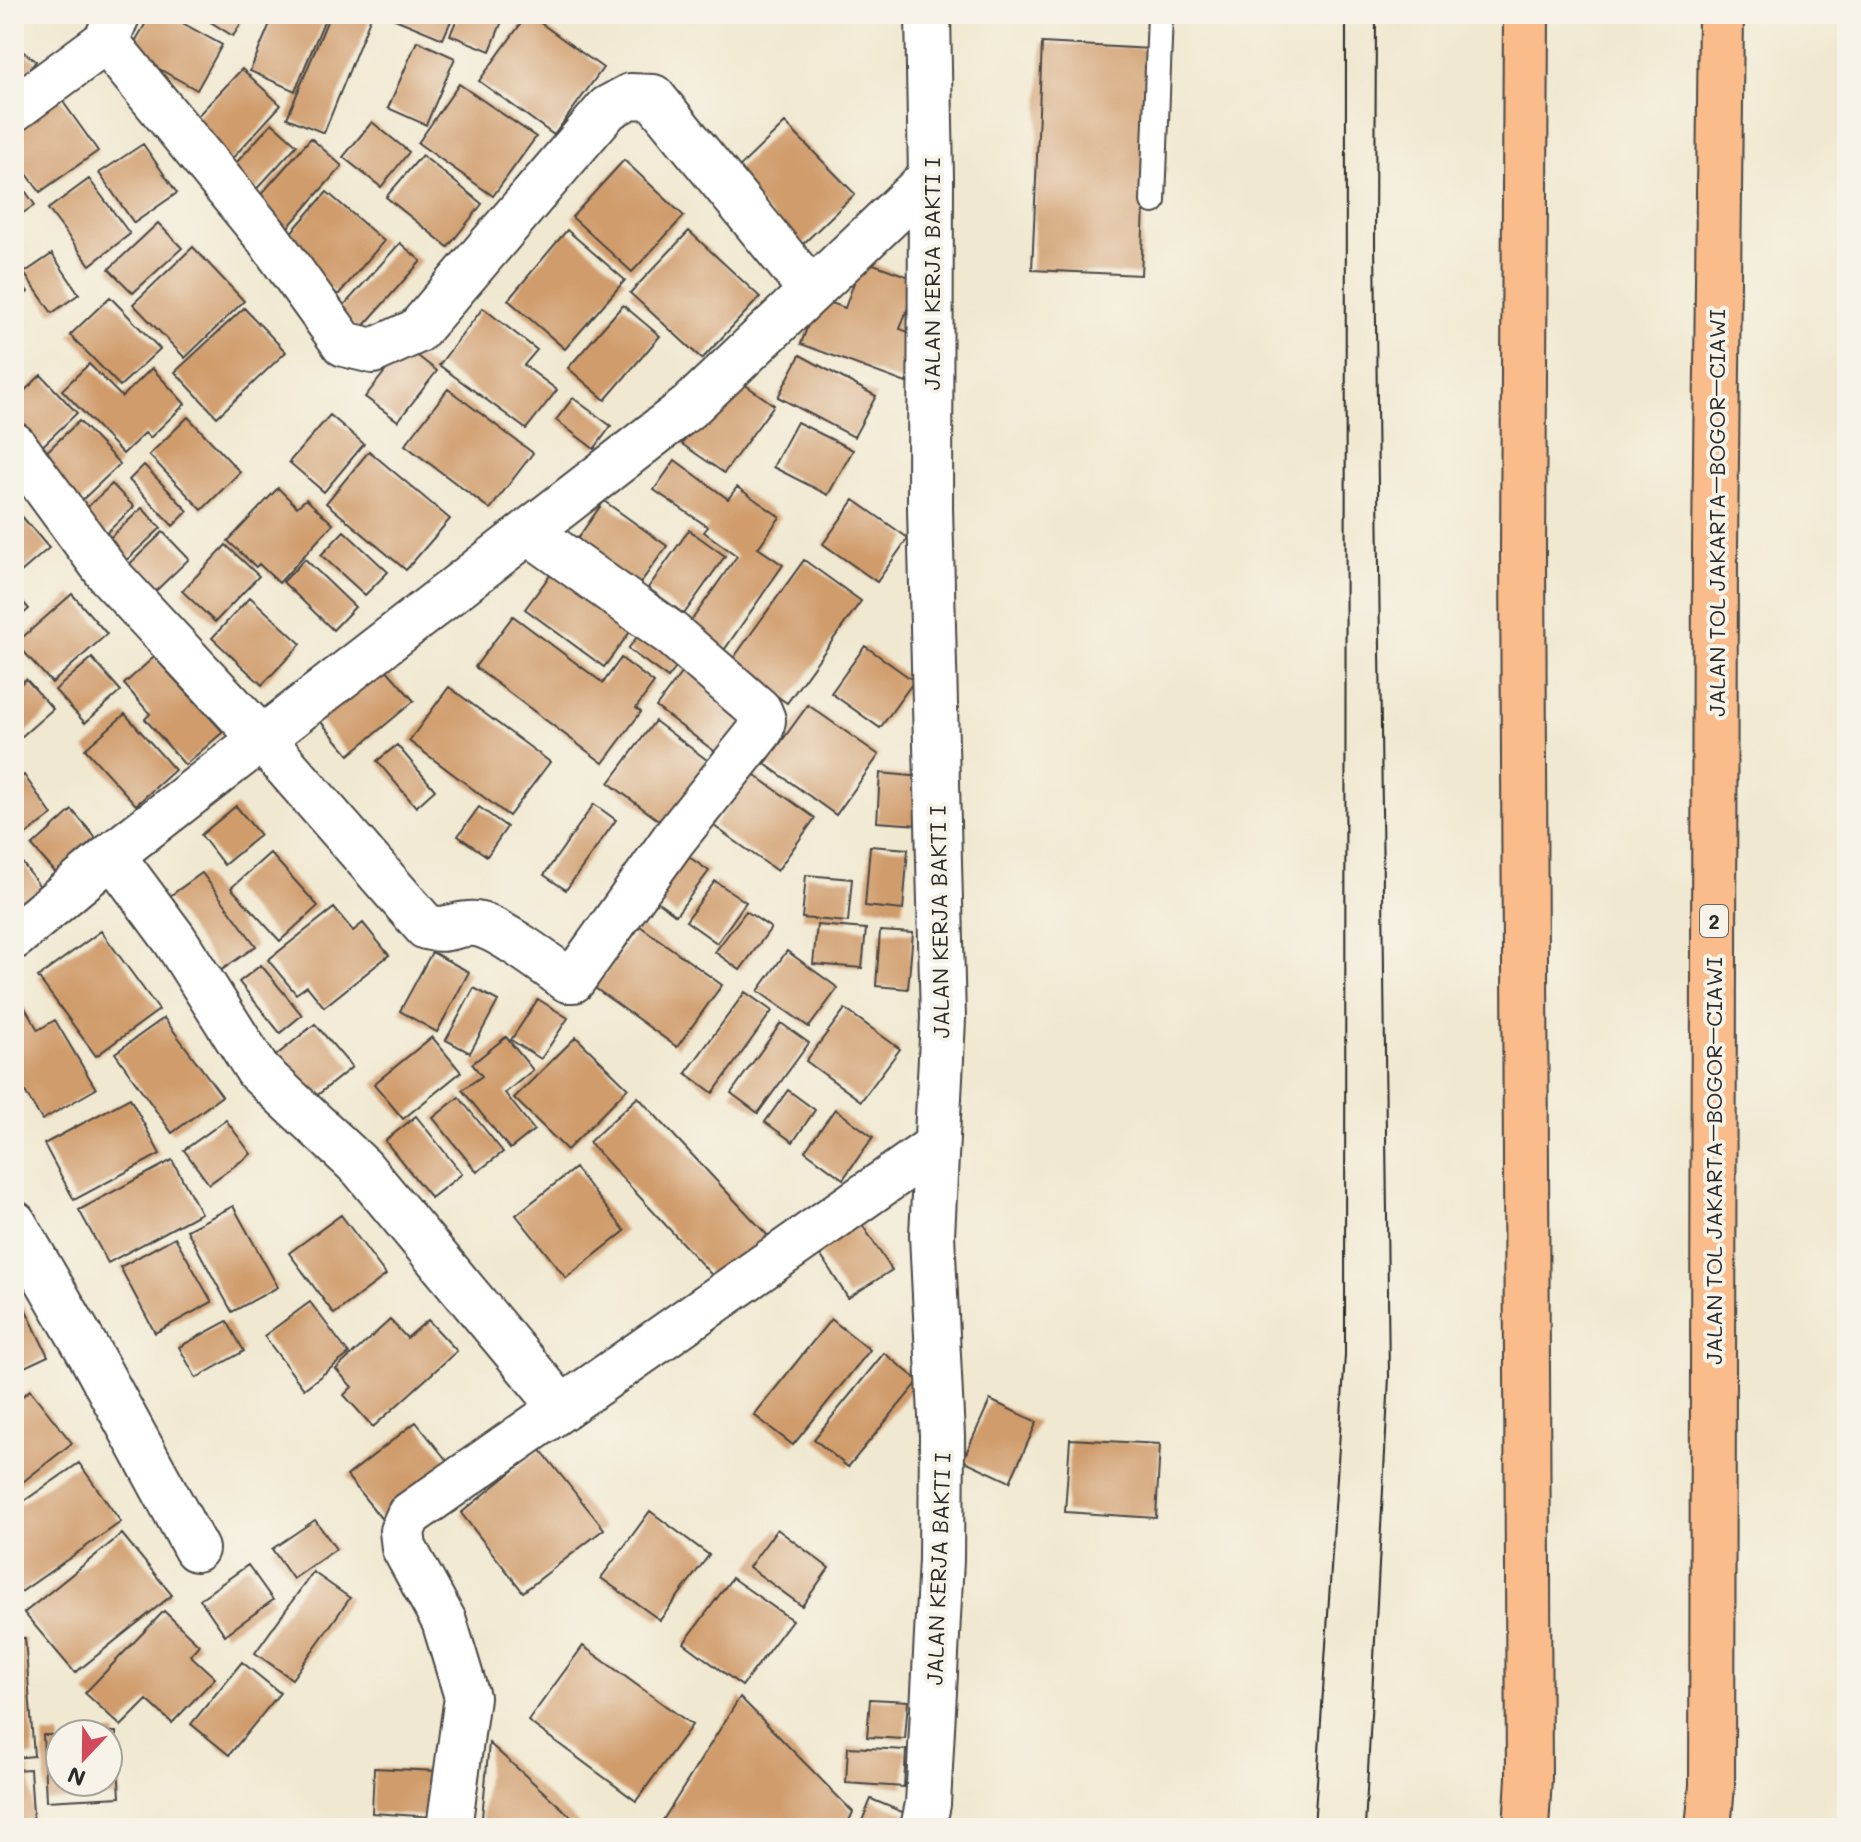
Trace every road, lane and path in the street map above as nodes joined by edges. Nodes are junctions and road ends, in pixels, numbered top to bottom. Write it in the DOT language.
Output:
graph roads {
  1 [pos="928,14"];
  2 [pos="1160,14"];
  3 [pos="1526,14"];
  4 [pos="1721,14"];
  5 [pos="112,28"];
  6 [pos="14,109"];
  7 [pos="931,177"];
  8 [pos="1153,201"];
  9 [pos="810,289"];
  10 [pos="14,445"];
  11 [pos="529,532"];
  12 [pos="263,740"];
  13 [pos="112,855"];
  14 [pos="14,937"];
  15 [pos="936,1146"];
  16 [pos="14,1223"];
  17 [pos="562,1408"];
  18 [pos="196,1549"];
  19 [pos="449,1828"];
  20 [pos="923,1828"];
  21 [pos="1526,1828"];
  22 [pos="1708,1828"];
  1 -- 7 [label="street, JALAN KERJA BAKTI I"];
  2 -- 8 [label="lane"];
  3 -- 21 [label="highway"];
  4 -- 22 [label="highway, JALAN TOL JAKARTA–BOGOR–CIAWI / 2"];
  5 -- 6 [label="street"];
  5 -- 9 [label="street"];
  7 -- 9 [label="street"];
  7 -- 15 [label="street, JALAN KERJA BAKTI I"];
  9 -- 11 [label="street"];
  10 -- 12 [label="street"];
  11 -- 12 [label="street"];
  11 -- 12 [label="street"];
  12 -- 13 [label="street"];
  13 -- 14 [label="street"];
  13 -- 17 [label="street"];
  15 -- 17 [label="street"];
  15 -- 20 [label="street, JALAN KERJA BAKTI I"];
  16 -- 18 [label="street"];
  17 -- 19 [label="street"];
}
